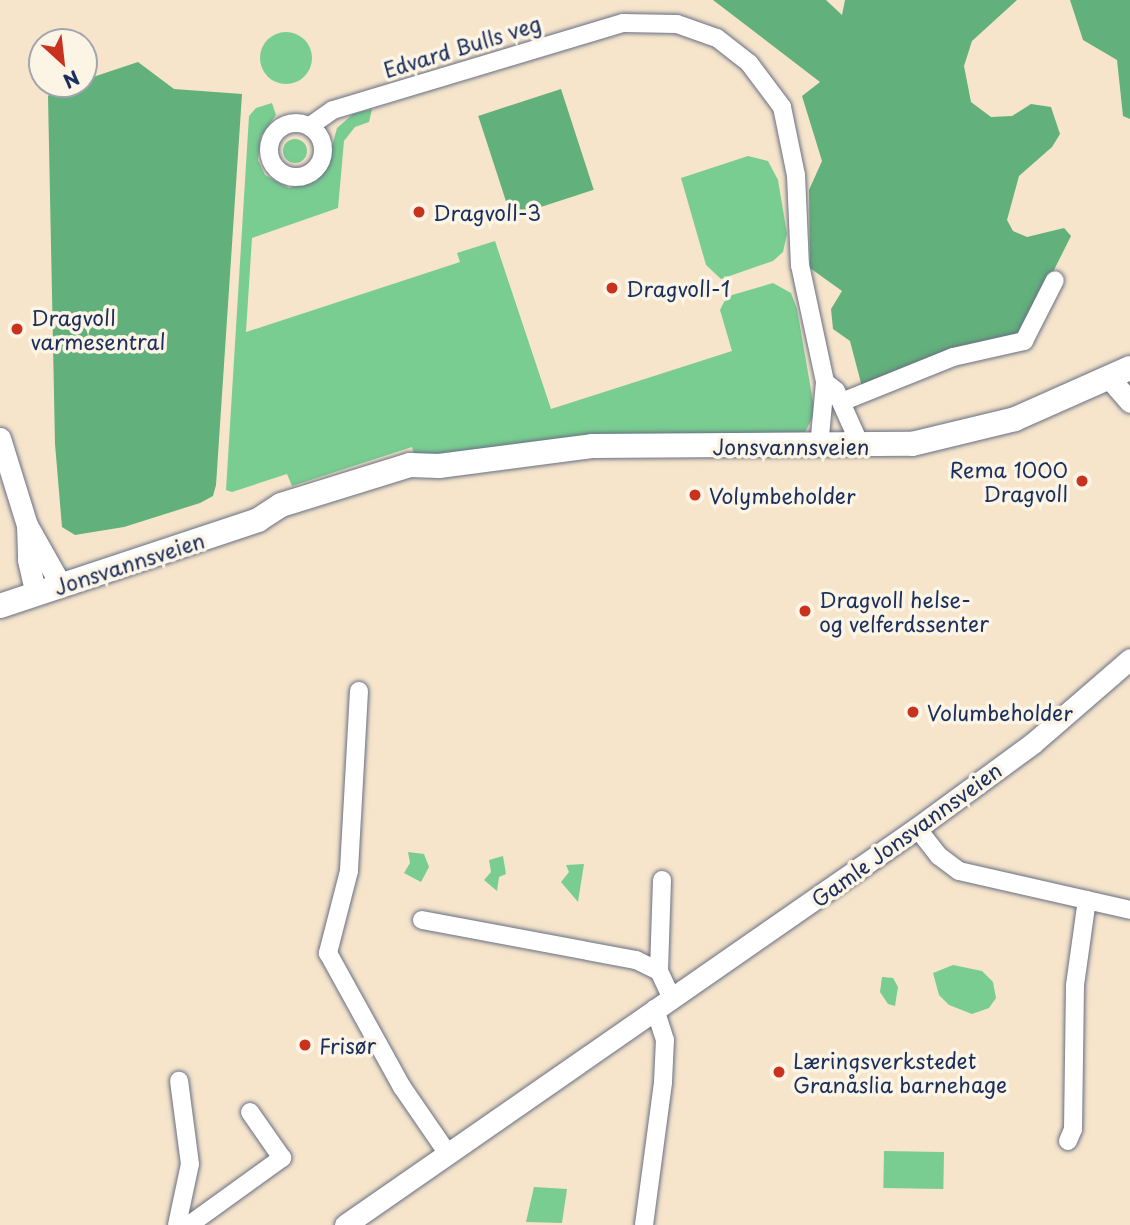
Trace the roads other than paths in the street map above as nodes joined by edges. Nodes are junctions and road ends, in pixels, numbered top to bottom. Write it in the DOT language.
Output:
graph roads {
  1 [pos="310,126"];
  2 [pos="1055,280"];
  3 [pos="1120,374"];
  4 [pos="825,382"];
  5 [pos="849,399"];
  6 [pos="1130,402"];
  7 [pos="0,438"];
  8 [pos="819,447"];
  9 [pos="861,447"];
  10 [pos="27,525"];
  11 [pos="61,585"];
  12 [pos="36,594"];
  13 [pos="0,606"];
  14 [pos="1130,659"];
  15 [pos="359,691"];
  16 [pos="917,828"];
  17 [pos="662,880"];
  18 [pos="1087,900"];
  19 [pos="1130,910"];
  20 [pos="422,920"];
  21 [pos="659,971"];
  22 [pos="663,1003"];
  23 [pos="179,1081"];
  24 [pos="250,1112"];
  25 [pos="1068,1141"];
  26 [pos="448,1154"];
  27 [pos="177,1225"];
  28 [pos="189,1225"];
  29 [pos="345,1225"];
  30 [pos="644,1225"];
  1 -- 4 [label="street, Edvard Bulls veg"];
  2 -- 5 [label="street"];
  3 -- 6 [label="street"];
  3 -- 9 [label="main road, Jonsvannsveien"];
  4 -- 8 [label="street, Edvard Bulls veg"];
  4 -- 9 [label="street, Edvard Bulls veg"];
  7 -- 10 [label="street"];
  8 -- 9 [label="main road, Jonsvannsveien"];
  8 -- 11 [label="main road, Jonsvannsveien"];
  10 -- 11 [label="street"];
  10 -- 12 [label="street"];
  11 -- 12 [label="main road, Jonsvannsveien"];
  12 -- 13 [label="main road, Jonsvannsveien"];
  14 -- 16 [label="street, Gamle Jonsvannsveien"];
  15 -- 26 [label="street"];
  16 -- 18 [label="street"];
  16 -- 22 [label="street, Gamle Jonsvannsveien"];
  17 -- 21 [label="street"];
  18 -- 19 [label="street"];
  18 -- 25 [label="street"];
  20 -- 21 [label="street"];
  21 -- 22 [label="street"];
  22 -- 26 [label="street, Gamle Jonsvannsveien"];
  22 -- 30 [label="street"];
  23 -- 27 [label="street"];
  24 -- 28 [label="street"];
  26 -- 29 [label="street, Gamle Jonsvannsveien"];
}
